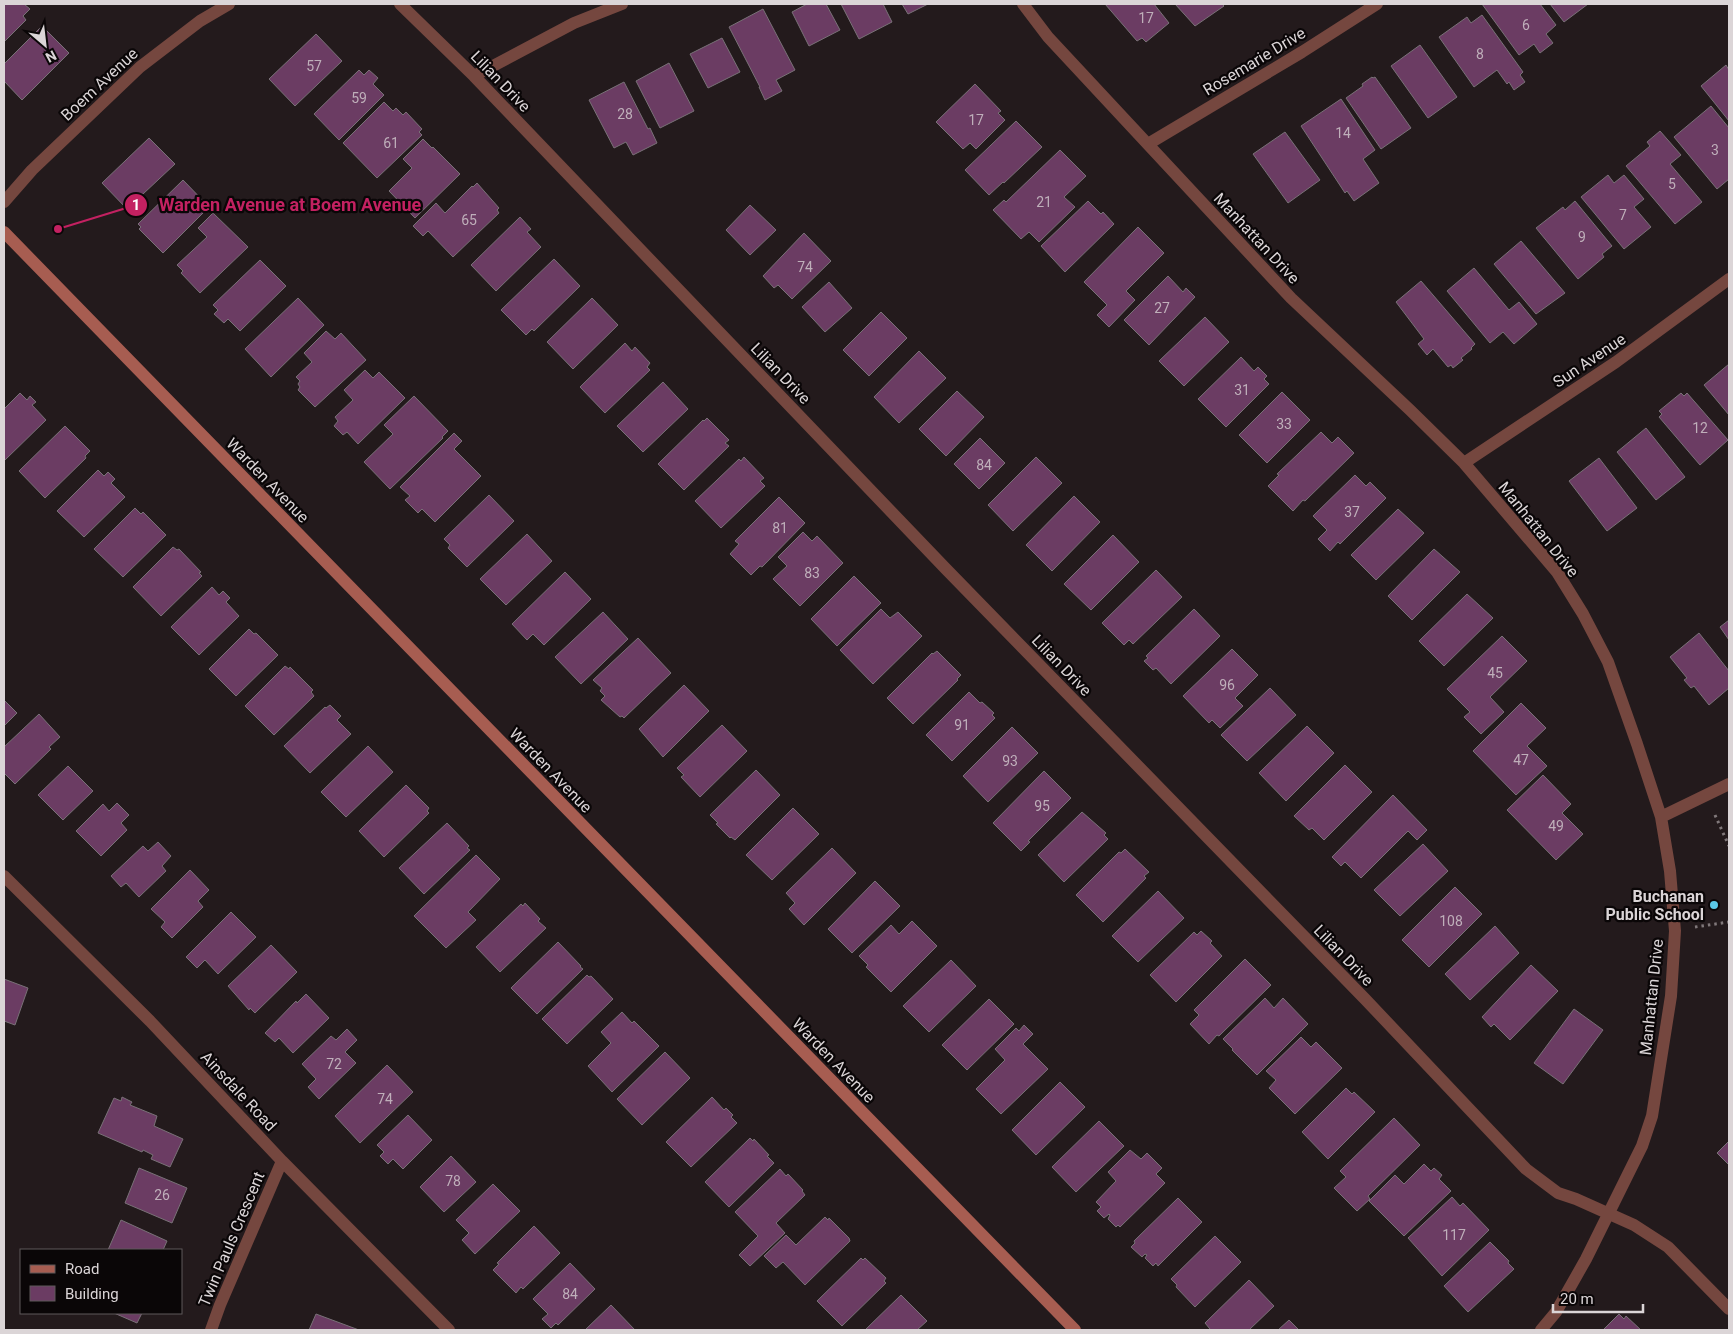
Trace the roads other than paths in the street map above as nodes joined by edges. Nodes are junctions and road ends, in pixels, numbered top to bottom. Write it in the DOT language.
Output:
graph roads {
  1 [pos="229,4"];
  2 [pos="400,4"];
  3 [pos="622,4"];
  4 [pos="1023,4"];
  5 [pos="1377,4"];
  6 [pos="474,76"];
  7 [pos="1148,144"];
  8 [pos="4,202"];
  9 [pos="4,232"];
  10 [pos="1729,279"];
  11 [pos="1464,463"];
  12 [pos="1729,784"];
  13 [pos="1660,817"];
  14 [pos="4,876"];
  15 [pos="282,1161"];
  16 [pos="1608,1213"];
  17 [pos="1729,1309"];
  18 [pos="211,1330"];
  19 [pos="449,1330"];
  20 [pos="1075,1330"];
  21 [pos="1541,1330"];
  1 -- 8 [label="street, Boem Avenue"];
  2 -- 6 [label="street, Lilian Drive"];
  3 -- 6 [label="street"];
  4 -- 7 [label="street, Manhattan Drive"];
  5 -- 7 [label="street, Rosemarie Drive"];
  6 -- 16 [label="street, Lilian Drive"];
  7 -- 11 [label="street, Manhattan Drive"];
  9 -- 20 [label="main road, Warden Avenue"];
  10 -- 11 [label="street, Sun Avenue"];
  11 -- 13 [label="street, Manhattan Drive"];
  12 -- 13 [label="street"];
  13 -- 16 [label="street, Manhattan Drive"];
  14 -- 15 [label="street, Ainsdale Road"];
  15 -- 18 [label="street, Twin Pauls Crescent"];
  15 -- 19 [label="street, Ainsdale Road"];
  16 -- 17 [label="street, Lilian Drive"];
  16 -- 21 [label="street, Manhattan Drive"];
}
